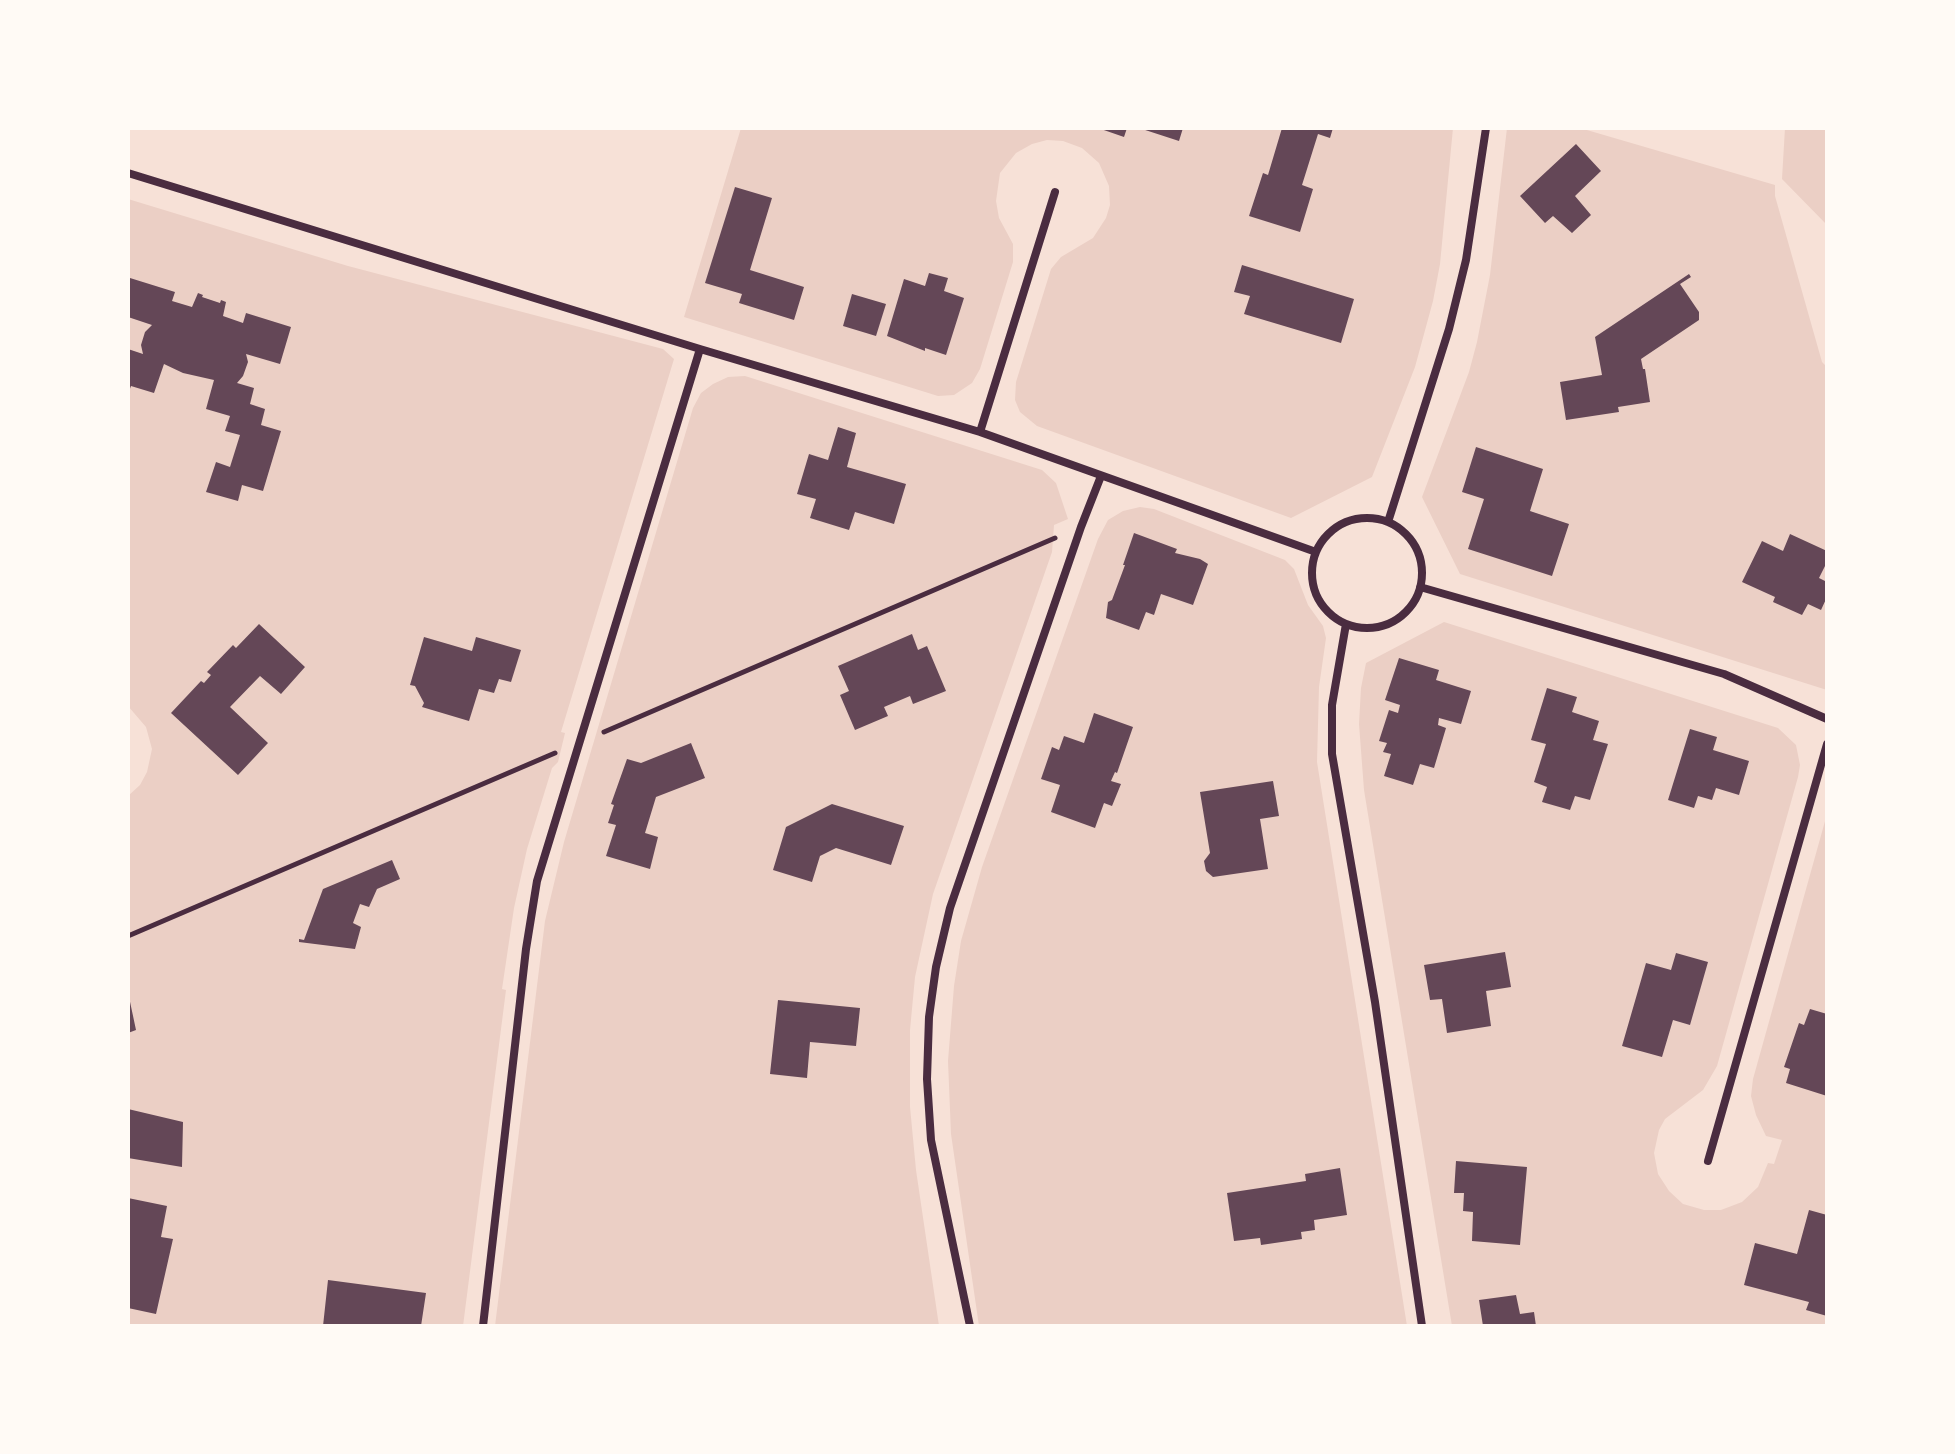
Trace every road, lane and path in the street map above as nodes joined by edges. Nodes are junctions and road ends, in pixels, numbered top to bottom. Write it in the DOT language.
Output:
graph roads {
  1 [pos="1486,128"];
  2 [pos="128,173"];
  3 [pos="1055,192"];
  4 [pos="700,349"];
  5 [pos="980,432"];
  6 [pos="1101,476"];
  7 [pos="1388,522"];
  8 [pos="1081,527"];
  9 [pos="1316,552"];
  10 [pos="1420,587"];
  11 [pos="1346,624"];
  12 [pos="1827,719"];
  13 [pos="578,743"];
  14 [pos="1827,744"];
  15 [pos="128,936"];
  16 [pos="1708,1161"];
  17 [pos="483,1326"];
  18 [pos="970,1326"];
  19 [pos="1422,1326"];
  1 -- 7 [label="street"];
  2 -- 4 [label="street"];
  3 -- 5 [label="street"];
  4 -- 5 [label="street"];
  4 -- 13 [label="street"];
  5 -- 6 [label="street"];
  6 -- 8 [label="street"];
  6 -- 9 [label="street"];
  7 -- 9 [label="street"];
  7 -- 10 [label="street"];
  8 -- 13 [label="path"];
  8 -- 18 [label="street"];
  9 -- 11 [label="street"];
  10 -- 11 [label="street"];
  10 -- 12 [label="street"];
  11 -- 19 [label="street"];
  13 -- 15 [label="path"];
  13 -- 17 [label="street"];
  14 -- 16 [label="street"];
}
